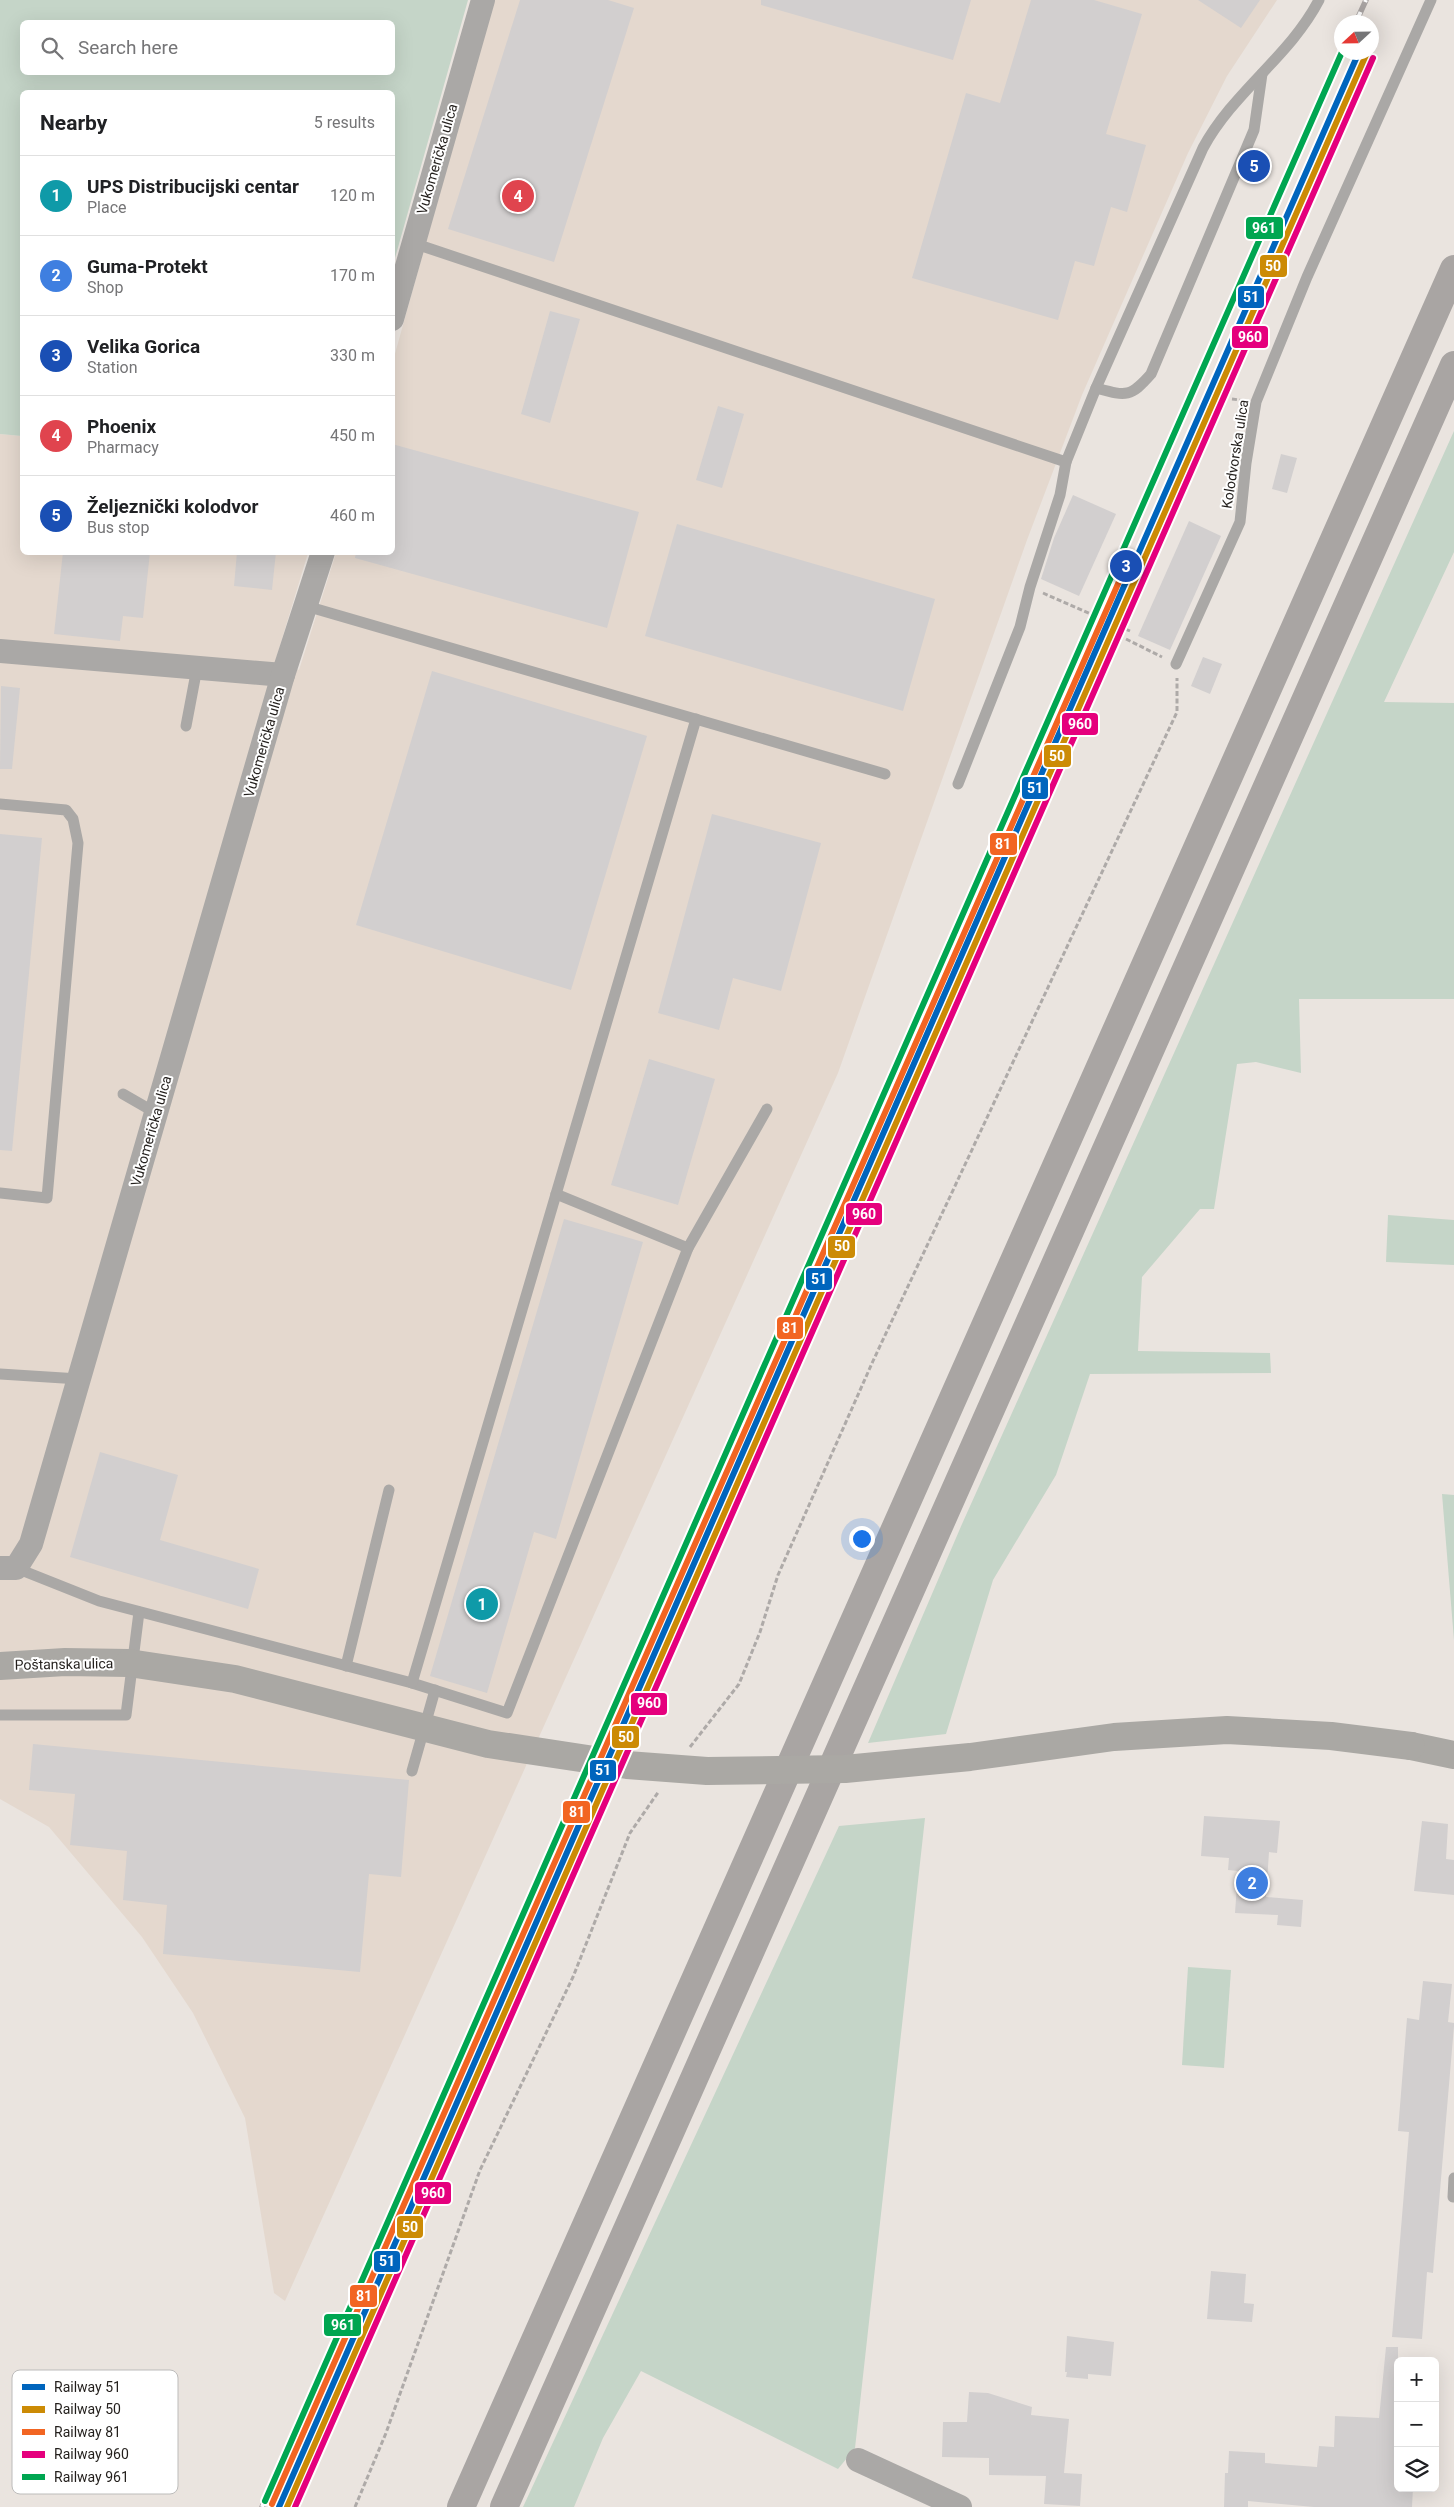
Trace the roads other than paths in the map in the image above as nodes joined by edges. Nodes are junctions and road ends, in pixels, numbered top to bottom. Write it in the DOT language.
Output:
graph roads {
  1 [pos="483,0"];
  2 [pos="1319,0"];
  3 [pos="1431,0"];
  4 [pos="1262,74"];
  5 [pos="414,243"];
  6 [pos="1454,269"];
  7 [pos="395,309"];
  8 [pos="1454,366"];
  9 [pos="1096,388"];
  10 [pos="1066,462"];
  11 [pos="322,555"];
  12 [pos="306,606"];
  13 [pos="0,651"];
  14 [pos="1176,664"];
  15 [pos="198,668"];
  16 [pos="283,675"];
  17 [pos="696,719"];
  18 [pos="186,726"];
  19 [pos="885,774"];
  20 [pos="958,784"];
  21 [pos="0,804"];
  22 [pos="123,1094"];
  23 [pos="767,1110"];
  24 [pos="156,1113"];
  25 [pos="0,1193"];
  26 [pos="556,1194"];
  27 [pos="688,1248"];
  28 [pos="0,1374"];
  29 [pos="79,1379"];
  30 [pos="388,1490"];
  31 [pos="8,1568"];
  32 [pos="139,1612"];
  33 [pos="0,1666"];
  34 [pos="346,1666"];
  35 [pos="412,1683"];
  36 [pos="435,1690"];
  37 [pos="0,1715"];
  38 [pos="1454,1755"];
  39 [pos="412,1771"];
  40 [pos="1454,2178"];
  41 [pos="1452,2197"];
  42 [pos="858,2460"];
  43 [pos="461,2507"];
  44 [pos="504,2507"];
  45 [pos="960,2507"];
  1 -- 5 [label="street, Vukomerička ulica"];
  2 -- 4 [label="lane"];
  3 -- 14 [label="lane, Kolodvorska ulica"];
  4 -- 9 [label="lane"];
  4 -- 9 [label="lane"];
  5 -- 7 [label="street, Vukomerička ulica"];
  5 -- 10 [label="lane"];
  6 -- 43 [label="highway"];
  8 -- 44 [label="highway"];
  9 -- 10 [label="lane"];
  10 -- 20 [label="lane"];
  11 -- 12 [label="street, Vukomerička ulica"];
  12 -- 16 [label="street, Vukomerička ulica"];
  12 -- 17 [label="lane"];
  13 -- 15 [label="street, Vukomerička ulica"];
  15 -- 16 [label="street, Vukomerička ulica"];
  15 -- 18 [label="lane"];
  16 -- 24 [label="street, Vukomerička ulica"];
  17 -- 19 [label="lane"];
  17 -- 26 [label="lane"];
  21 -- 25 [label="lane"];
  22 -- 24 [label="lane"];
  23 -- 27 [label="lane"];
  24 -- 29 [label="street, Vukomerička ulica"];
  26 -- 27 [label="lane"];
  26 -- 35 [label="lane"];
  27 -- 36 [label="lane"];
  28 -- 29 [label="lane"];
  29 -- 31 [label="street, Vukomerička ulica"];
  30 -- 34 [label="lane"];
  31 -- 32 [label="lane"];
  32 -- 34 [label="lane"];
  32 -- 37 [label="lane"];
  33 -- 38 [label="main road, Poštanska ulica, bridge"];
  34 -- 35 [label="lane"];
  35 -- 36 [label="lane"];
  36 -- 39 [label="lane"];
  40 -- 41 [label="lane"];
  42 -- 45 [label="street"];
}
